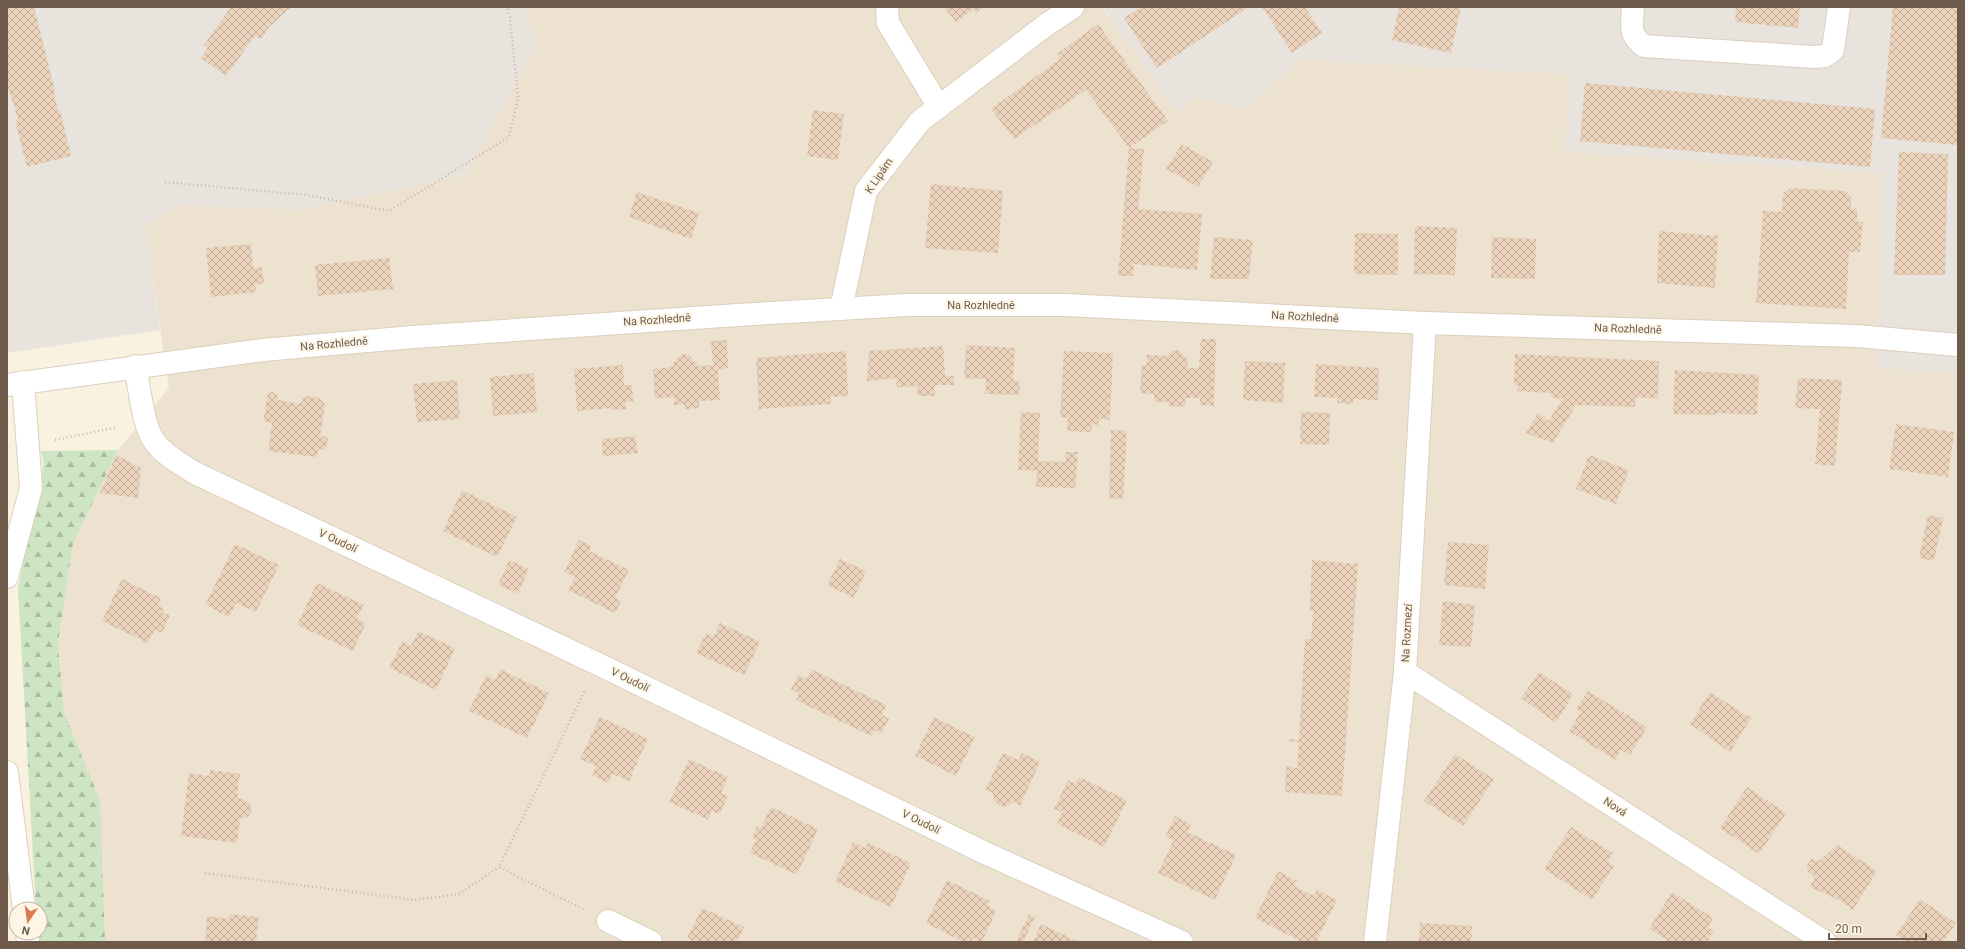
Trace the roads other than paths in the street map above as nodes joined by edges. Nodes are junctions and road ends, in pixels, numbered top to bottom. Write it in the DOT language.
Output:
graph roads {
  1 [pos="887,7"];
  2 [pos="1073,7"];
  3 [pos="1633,7"];
  4 [pos="1838,7"];
  5 [pos="938,107"];
  6 [pos="841,310"];
  7 [pos="1425,323"];
  8 [pos="1958,345"];
  9 [pos="135,366"];
  10 [pos="15,383"];
  11 [pos="7,577"];
  12 [pos="1405,672"];
  13 [pos="7,772"];
  14 [pos="23,901"];
  15 [pos="608,921"];
  16 [pos="652,942"];
  17 [pos="1182,942"];
  18 [pos="1375,942"];
  19 [pos="1825,942"];
  1 -- 5 [label="street"];
  2 -- 5 [label="street, K Lipám"];
  3 -- 4 [label="street"];
  5 -- 6 [label="street, K Lipám"];
  6 -- 7 [label="street, Na Rozhledně"];
  6 -- 9 [label="street, Na Rozhledně"];
  7 -- 8 [label="street, Na Rozhledně"];
  7 -- 12 [label="street, Na Rozmezí"];
  9 -- 10 [label="street, Na Rozhledně"];
  9 -- 17 [label="street, V Oudolí"];
  10 -- 11 [label="street"];
  12 -- 18 [label="street, Na Rozmezí"];
  12 -- 19 [label="street, Nová"];
  13 -- 14 [label="street"];
  15 -- 16 [label="street"];
}
